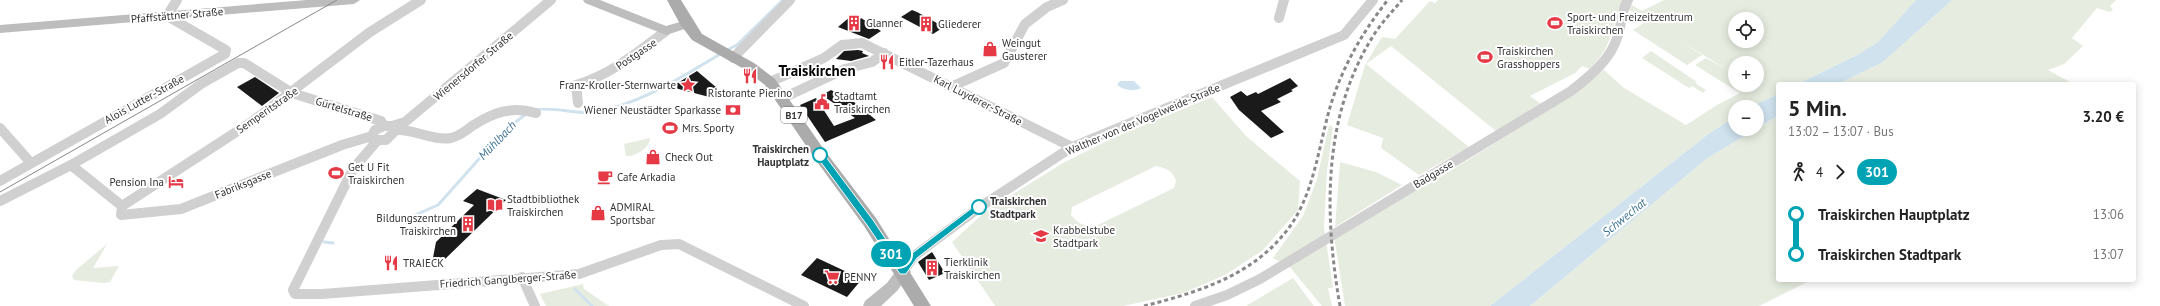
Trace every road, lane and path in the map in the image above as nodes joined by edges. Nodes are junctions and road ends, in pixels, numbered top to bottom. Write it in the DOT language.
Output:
graph roads {
  1 [pos="177,0"];
  2 [pos="354,0"];
  3 [pos="422,0"];
  4 [pos="551,0"];
  5 [pos="589,0"];
  6 [pos="674,0"];
  7 [pos="790,0"];
  8 [pos="1063,0"];
  9 [pos="1284,0"];
  10 [pos="1373,0"];
  11 [pos="1628,0"];
  12 [pos="408,4"];
  13 [pos="167,16"];
  14 [pos="1279,18"];
  15 [pos="687,24"];
  16 [pos="14,28"];
  17 [pos="0,29"];
  18 [pos="666,31"];
  19 [pos="0,38"];
  20 [pos="884,53"];
  21 [pos="727,55"];
  22 [pos="238,63"];
  23 [pos="776,79"];
  24 [pos="953,86"];
  25 [pos="292,94"];
  26 [pos="783,98"];
  27 [pos="578,103"];
  28 [pos="531,111"];
  29 [pos="390,127"];
  30 [pos="0,128"];
  31 [pos="374,139"];
  32 [pos="1072,147"];
  33 [pos="31,163"];
  34 [pos="71,165"];
  35 [pos="0,181"];
  36 [pos="0,201"];
  37 [pos="122,206"];
  38 [pos="903,272"];
  39 [pos="522,277"];
  40 [pos="536,306"];
  41 [pos="804,306"];
  42 [pos="871,306"];
  43 [pos="923,306"];
  44 [pos="1195,306"];
  1 -- 13 [label="street"];
  2 -- 13 [label="main road, Pfaffstättner Straße"];
  3 -- 12 [label="street, Semperitstraße"];
  4 -- 29 [label="street, Wienersdorfer Straße"];
  5 -- 18 [label="main road"];
  6 -- 15 [label="main road, B17"];
  7 -- 21 [label="street"];
  8 -- 24 [label="street"];
  9 -- 14 [label="street"];
  10 -- 32 [label="street, Walther von der Vogelweide-Straße"];
  11 -- 44 [label="street, Badgasse"];
  12 -- 25 [label="street, Semperitstraße"];
  13 -- 16 [label="main road, Pfaffstättner Straße"];
  13 -- 33 [label="street, Alois Lutter-Straße"];
  15 -- 18 [label="main road"];
  15 -- 21 [label="main road, B17"];
  16 -- 17 [label="main road, Pfaffstättner Straße"];
  16 -- 19 [label="main road"];
  18 -- 27 [label="street, Postgasse"];
  20 -- 23 [label="street, Karl Luyderer-Straße"];
  20 -- 24 [label="street, Karl Luyderer-Straße"];
  20 -- 26 [label="street"];
  21 -- 23 [label="main road, B17"];
  22 -- 25 [label="street, Gürtelstraße"];
  22 -- 34 [label="street, Alois Lutter-Straße"];
  23 -- 26 [label="main road, B17"];
  24 -- 32 [label="street, Karl Luyderer-Straße"];
  25 -- 29 [label="street, Gürtelstraße"];
  25 -- 37 [label="street, Semperitstraße"];
  26 -- 38 [label="main road, B17"];
  28 -- 29 [label="street"];
  29 -- 31 [label="street, Wienersdorfer Straße"];
  30 -- 33 [label="street"];
  31 -- 37 [label="street, Fabriksgasse"];
  31 -- 39 [label="street, Friedrich Ganglberger-Straße"];
  32 -- 38 [label="street, Walther von der Vogelweide-Straße"];
  33 -- 35 [label="street, Alois Lutter-Straße"];
  34 -- 36 [label="street, Alois Lutter-Straße"];
  34 -- 37 [label="street"];
  38 -- 42 [label="main road"];
  38 -- 43 [label="main road, B17"];
  39 -- 40 [label="street"];
  39 -- 41 [label="street, Friedrich Ganglberger-Straße"];
}
